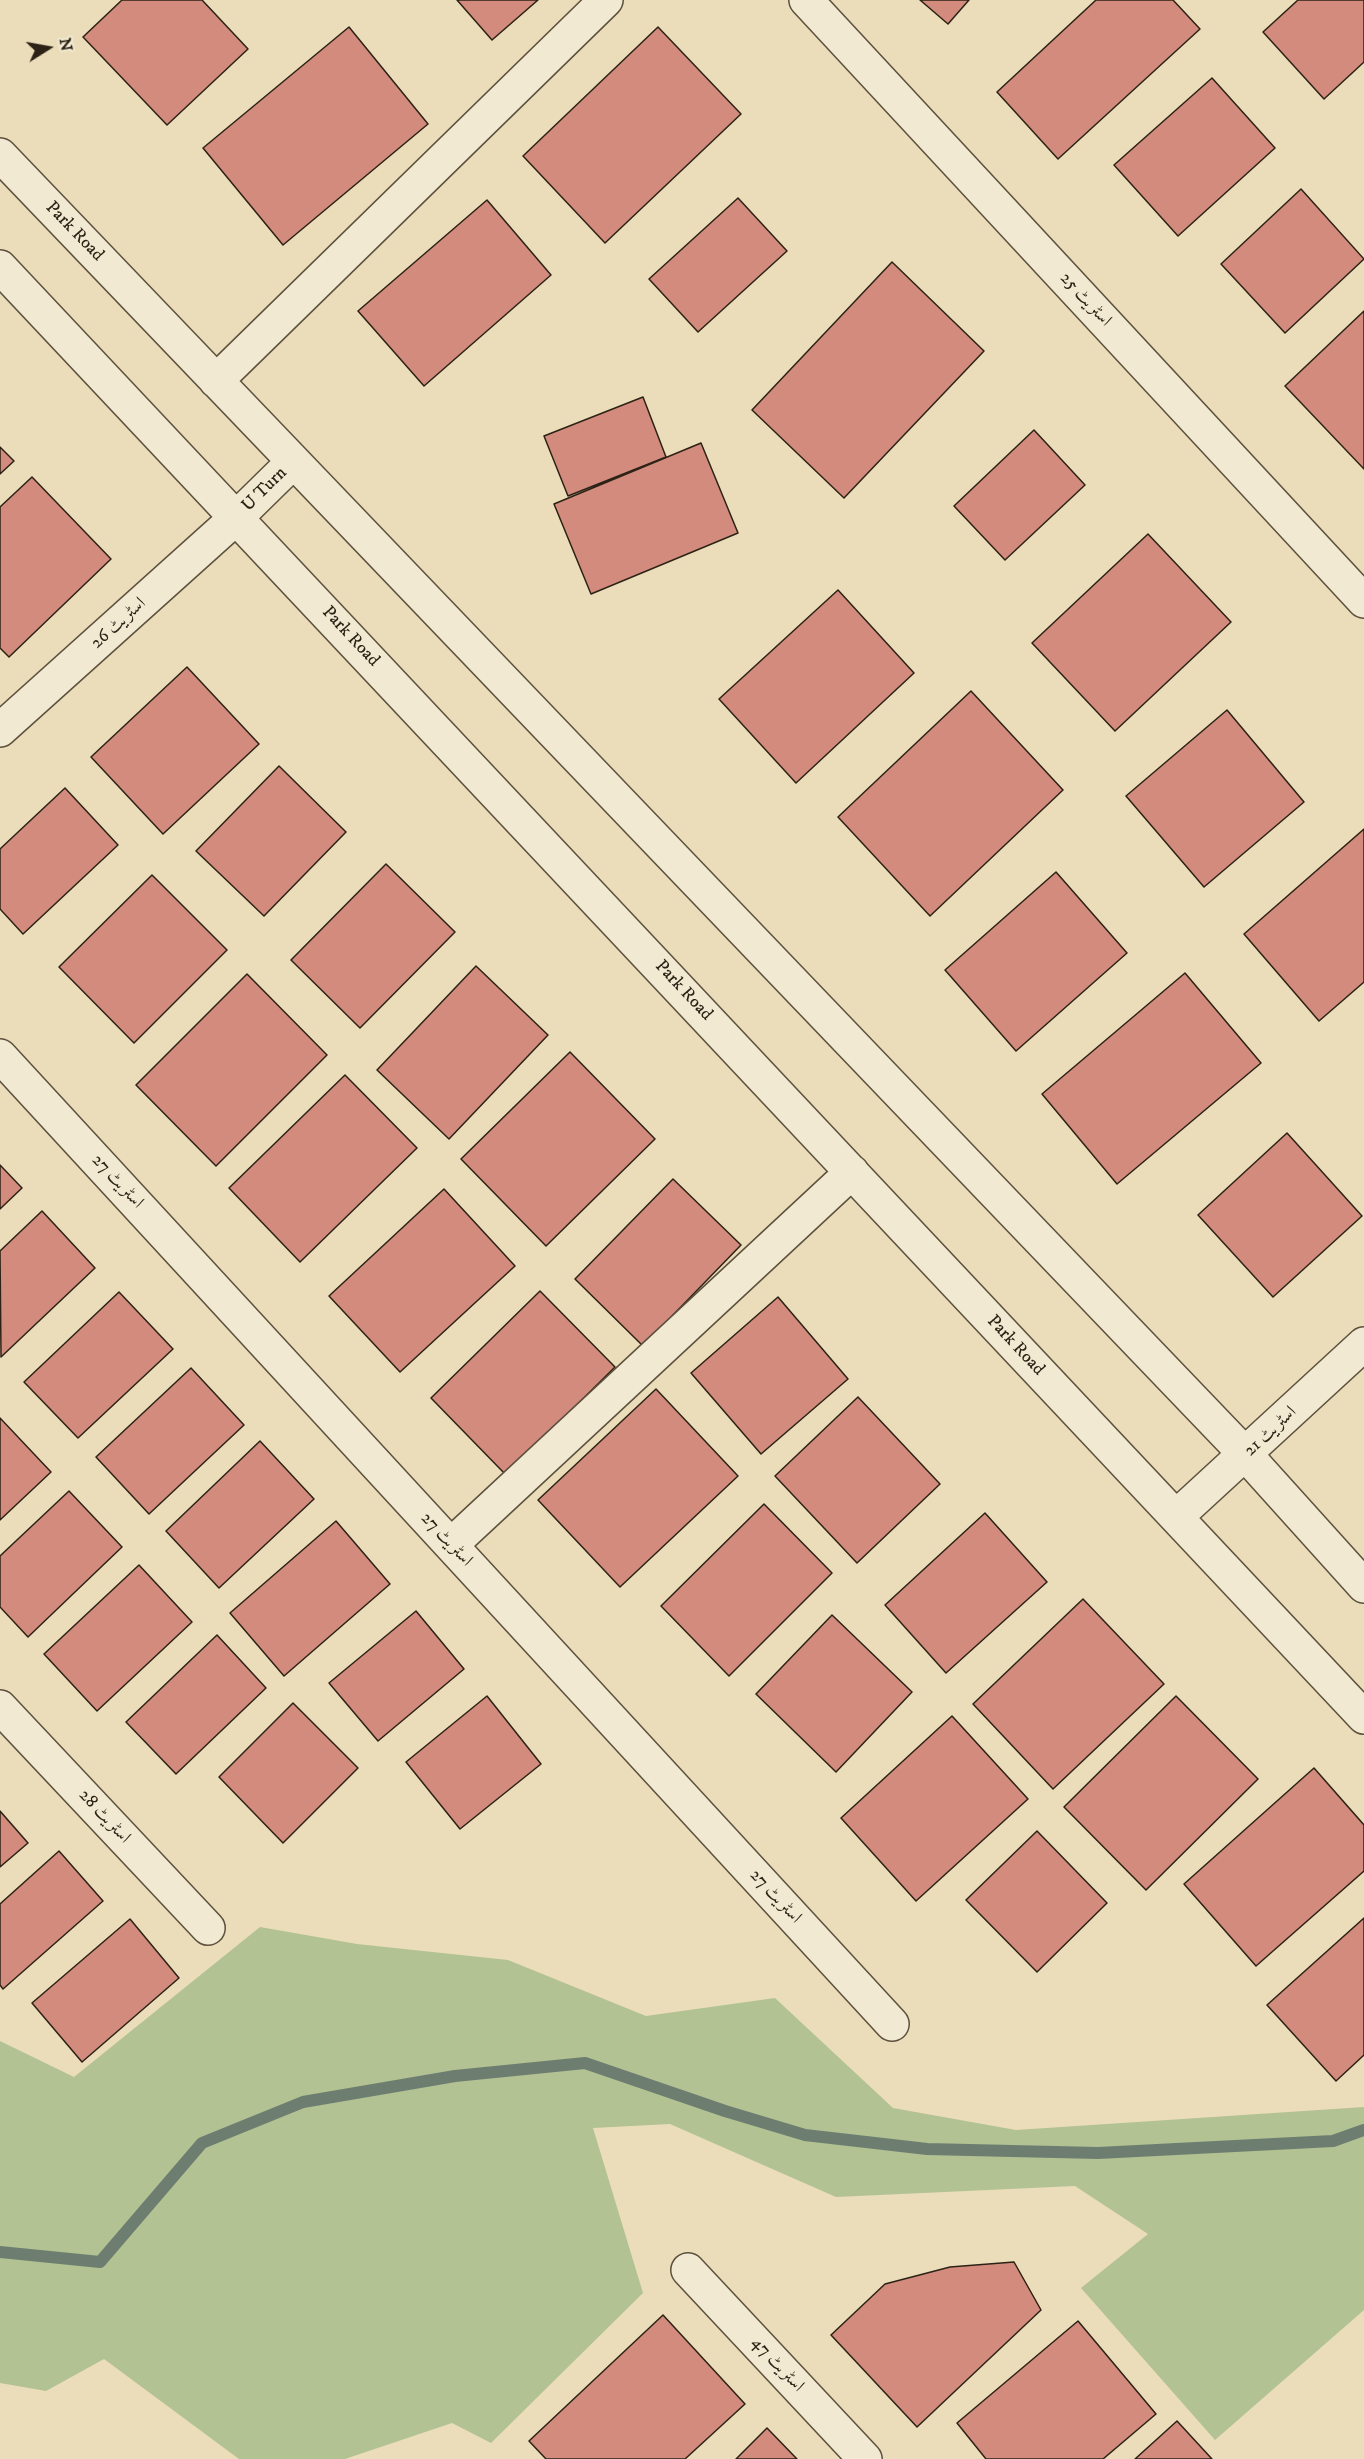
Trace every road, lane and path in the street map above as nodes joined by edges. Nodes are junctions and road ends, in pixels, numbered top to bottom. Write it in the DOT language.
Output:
graph roads {
  1 [pos="606,0"];
  2 [pos="806,0"];
  3 [pos="0,155"];
  4 [pos="0,267"];
  5 [pos="216,381"];
  6 [pos="293,462"];
  7 [pos="237,517"];
  8 [pos="1364,601"];
  9 [pos="0,730"];
  10 [pos="0,1056"];
  11 [pos="852,1172"];
  12 [pos="1364,1344"];
  13 [pos="1246,1455"];
  14 [pos="1176,1517"];
  15 [pos="451,1545"];
  16 [pos="1364,1586"];
  17 [pos="0,1707"];
  18 [pos="1364,1717"];
  19 [pos="208,1928"];
  20 [pos="892,2024"];
  21 [pos="688,2270"];
  22 [pos="865,2459"];
  1 -- 5 [label="street"];
  2 -- 8 [label="street, اسٹریٹ 25"];
  3 -- 5 [label="street, Park Road"];
  4 -- 7 [label="street, Park Road"];
  5 -- 6 [label="street, Park Road"];
  6 -- 7 [label="street, U Turn"];
  6 -- 13 [label="street, Park Road"];
  7 -- 9 [label="street, اسٹریٹ 26"];
  7 -- 11 [label="street, Park Road"];
  10 -- 15 [label="street, اسٹریٹ 27"];
  11 -- 14 [label="street, Park Road"];
  11 -- 15 [label="street"];
  12 -- 13 [label="street, اسٹریٹ 21"];
  13 -- 14 [label="street, اسٹریٹ 21"];
  13 -- 16 [label="street, Park Road"];
  14 -- 18 [label="street, Park Road"];
  15 -- 20 [label="street, اسٹریٹ 27"];
  17 -- 19 [label="street, اسٹریٹ 28"];
  21 -- 22 [label="street, اسٹریٹ 47"];
}
